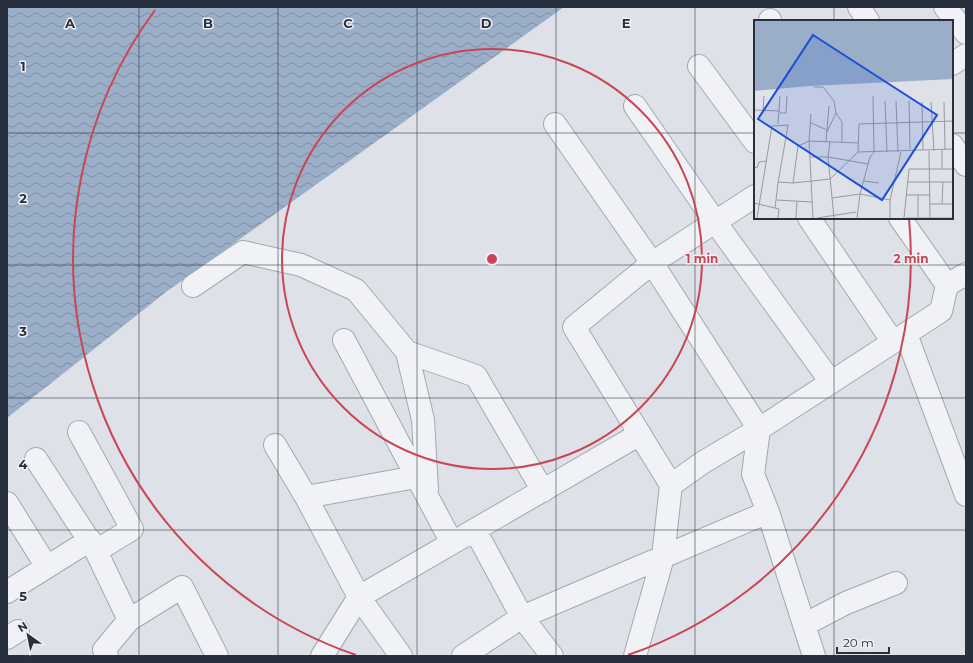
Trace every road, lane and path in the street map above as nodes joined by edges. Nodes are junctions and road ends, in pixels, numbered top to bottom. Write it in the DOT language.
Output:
graph roads {
  1 [pos="859,7"];
  2 [pos="945,7"];
  3 [pos="867,20"];
  4 [pos="966,33"];
  5 [pos="966,55"];
  6 [pos="953,63"];
  7 [pos="699,66"];
  8 [pos="635,106"];
  9 [pos="555,124"];
  10 [pos="754,141"];
  11 [pos="953,147"];
  12 [pos="966,165"];
  13 [pos="754,197"];
  14 [pos="810,219"];
  15 [pos="901,219"];
  16 [pos="716,223"];
  17 [pos="652,263"];
  18 [pos="966,274"];
  19 [pos="947,285"];
  20 [pos="193,286"];
  21 [pos="900,338"];
  22 [pos="344,340"];
  23 [pos="407,352"];
  24 [pos="831,382"];
  25 [pos="758,429"];
  26 [pos="80,432"];
  27 [pos="640,434"];
  28 [pos="275,445"];
  29 [pos="36,459"];
  30 [pos="416,476"];
  31 [pos="671,485"];
  32 [pos="543,491"];
  33 [pos="966,495"];
  34 [pos="306,497"];
  35 [pos="427,497"];
  36 [pos="7,503"];
  37 [pos="768,512"];
  38 [pos="476,530"];
  39 [pos="452,544"];
  40 [pos="93,546"];
  41 [pos="663,557"];
  42 [pos="47,567"];
  43 [pos="896,583"];
  44 [pos="7,592"];
  45 [pos="359,597"];
  46 [pos="522,617"];
  47 [pos="129,620"];
  48 [pos="804,625"];
  49 [pos="107,656"];
  50 [pos="217,656"];
  51 [pos="322,656"];
  52 [pos="401,656"];
  53 [pos="463,656"];
  54 [pos="552,656"];
  55 [pos="635,656"];
  56 [pos="814,656"];
  1 -- 3 [label="street"];
  2 -- 4 [label="street"];
  5 -- 6 [label="street"];
  7 -- 10 [label="street"];
  8 -- 16 [label="street"];
  9 -- 17 [label="street"];
  11 -- 12 [label="street"];
  13 -- 16 [label="street"];
  14 -- 21 [label="street"];
  15 -- 19 [label="street"];
  16 -- 17 [label="street"];
  16 -- 24 [label="street"];
  17 -- 25 [label="street"];
  17 -- 27 [label="street"];
  18 -- 19 [label="street"];
  19 -- 21 [label="street"];
  20 -- 23 [label="street"];
  21 -- 24 [label="street"];
  21 -- 33 [label="street"];
  22 -- 30 [label="street"];
  23 -- 32 [label="street"];
  23 -- 35 [label="street"];
  24 -- 25 [label="street"];
  25 -- 31 [label="street"];
  25 -- 37 [label="street"];
  26 -- 40 [label="street"];
  27 -- 31 [label="street"];
  27 -- 32 [label="street"];
  28 -- 34 [label="street"];
  29 -- 40 [label="street"];
  30 -- 34 [label="street"];
  30 -- 35 [label="street"];
  31 -- 41 [label="street"];
  32 -- 38 [label="street"];
  34 -- 45 [label="street"];
  35 -- 39 [label="street"];
  36 -- 42 [label="street"];
  37 -- 41 [label="street"];
  37 -- 48 [label="street"];
  38 -- 39 [label="street"];
  38 -- 46 [label="street"];
  39 -- 45 [label="street"];
  40 -- 42 [label="street"];
  40 -- 47 [label="street"];
  41 -- 46 [label="street"];
  41 -- 55 [label="street"];
  42 -- 44 [label="street"];
  43 -- 48 [label="street"];
  45 -- 51 [label="street"];
  45 -- 52 [label="street"];
  46 -- 53 [label="street"];
  46 -- 54 [label="street"];
  47 -- 49 [label="street"];
  47 -- 50 [label="street"];
  48 -- 56 [label="street"];
}
